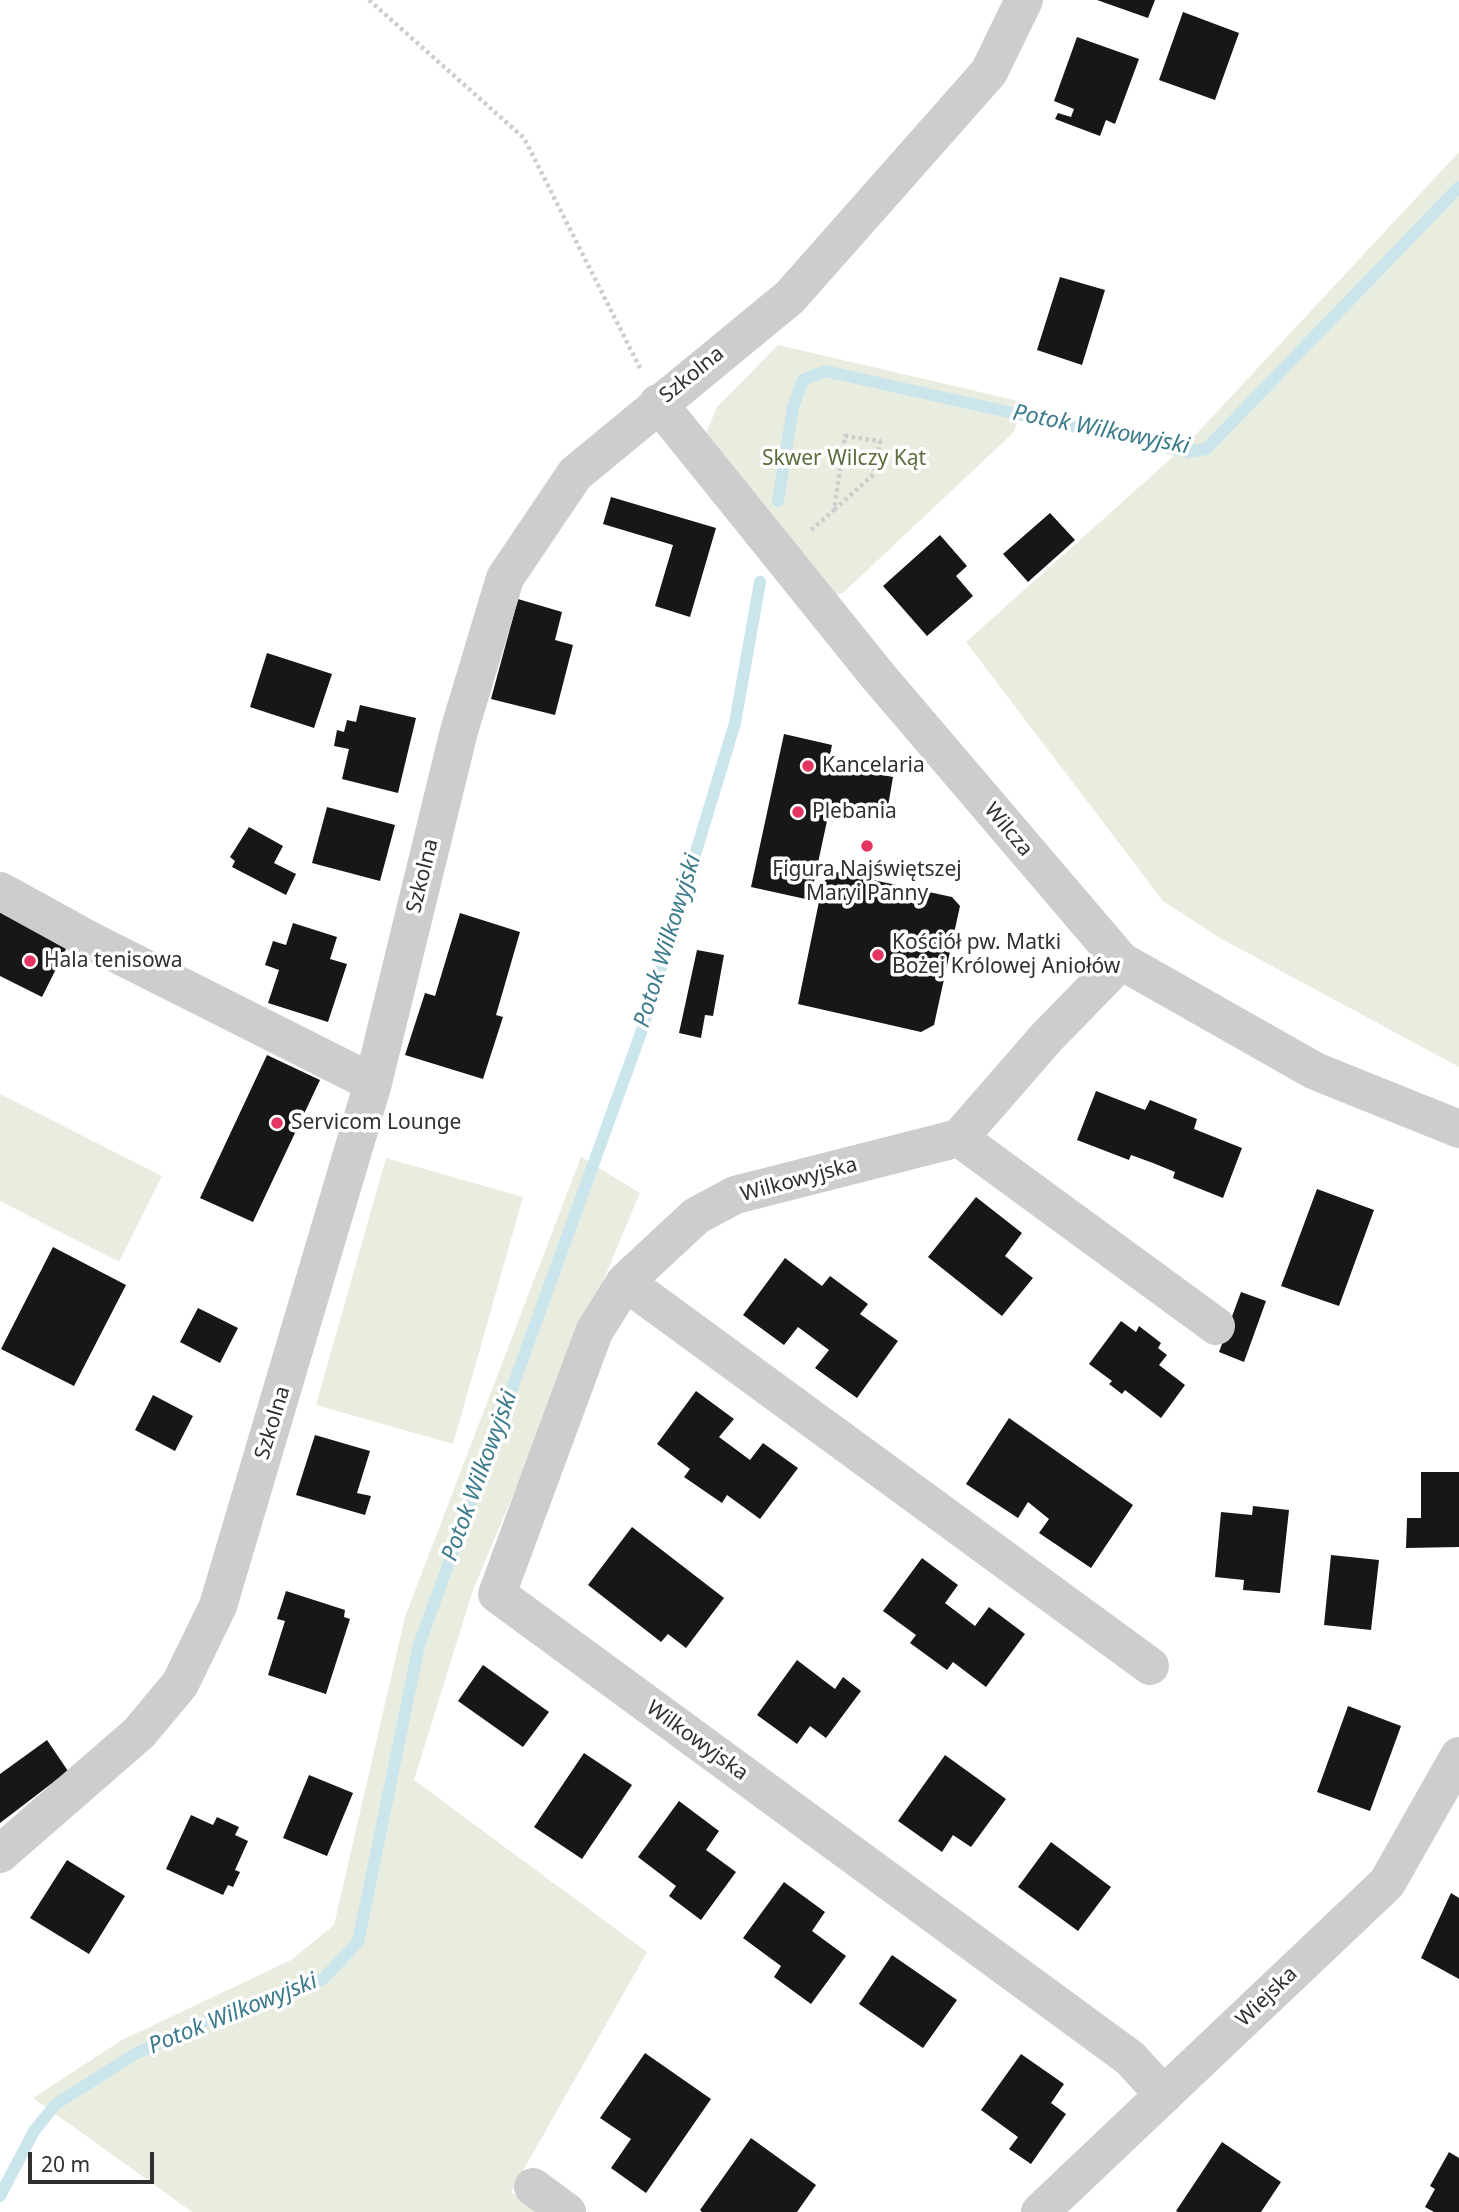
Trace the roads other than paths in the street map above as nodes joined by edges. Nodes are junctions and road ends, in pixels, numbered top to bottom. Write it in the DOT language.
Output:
graph roads {
  1 [pos="1024,0"];
  2 [pos="658,403"];
  3 [pos="0,891"];
  4 [pos="1121,961"];
  5 [pos="373,1083"];
  6 [pos="1459,1129"];
  7 [pos="959,1138"];
  8 [pos="625,1282"];
  9 [pos="1216,1326"];
  10 [pos="1150,1666"];
  11 [pos="1459,1756"];
  12 [pos="0,1854"];
  13 [pos="1164,2095"];
  14 [pos="533,2187"];
  15 [pos="566,2212"];
  16 [pos="1040,2212"];
  1 -- 2 [label="street, Szkolna"];
  2 -- 4 [label="street, Wilcza"];
  2 -- 5 [label="street, Szkolna"];
  3 -- 5 [label="street"];
  4 -- 6 [label="street, Wilcza"];
  4 -- 7 [label="street"];
  5 -- 12 [label="street, Szkolna"];
  7 -- 8 [label="street, Wilkowyjska"];
  7 -- 9 [label="street"];
  8 -- 10 [label="street"];
  8 -- 13 [label="street, Wilkowyjska"];
  11 -- 13 [label="street, Wiejska"];
  13 -- 16 [label="street, Wiejska"];
  14 -- 15 [label="street"];
}
